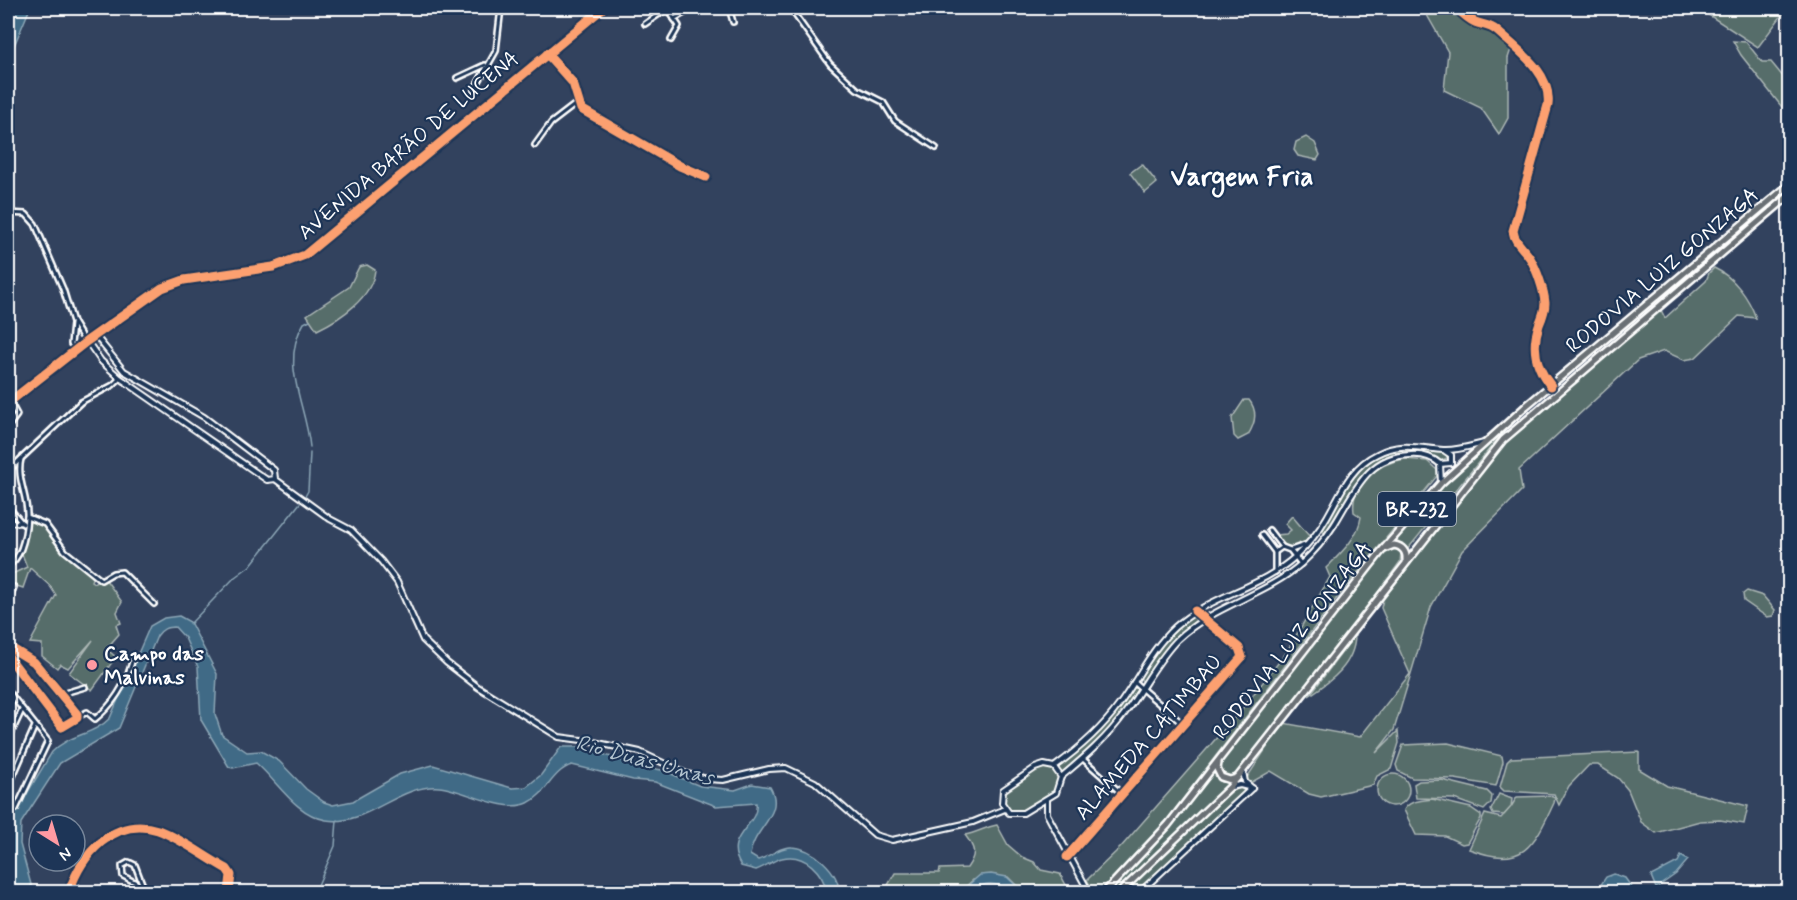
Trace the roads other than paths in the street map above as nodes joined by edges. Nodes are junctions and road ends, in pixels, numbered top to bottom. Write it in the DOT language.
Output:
graph roads {
  1 [pos="501,8"];
  2 [pos="603,8"];
  3 [pos="668,8"];
  4 [pos="729,8"];
  5 [pos="790,8"];
  6 [pos="1457,8"];
  7 [pos="691,9"];
  8 [pos="674,19"];
  9 [pos="733,22"];
  10 [pos="645,24"];
  11 [pos="671,40"];
  12 [pos="547,54"];
  13 [pos="487,64"];
  14 [pos="457,78"];
  15 [pos="474,90"];
  16 [pos="577,103"];
  17 [pos="535,145"];
  18 [pos="936,148"];
  19 [pos="706,177"];
  20 [pos="1790,184"];
  21 [pos="1790,195"];
  22 [pos="8,213"];
  23 [pos="73,322"];
  24 [pos="95,335"];
  25 [pos="86,342"];
  26 [pos="71,344"];
  27 [pos="120,378"];
  28 [pos="1551,386"];
  29 [pos="9,402"];
  30 [pos="8,427"];
  31 [pos="1484,443"];
  32 [pos="1442,450"];
  33 [pos="21,458"];
  34 [pos="1440,464"];
  35 [pos="8,471"];
  36 [pos="275,480"];
  37 [pos="1441,483"];
  38 [pos="8,507"];
  39 [pos="27,517"];
  40 [pos="8,522"];
  41 [pos="24,524"];
  42 [pos="1318,531"];
  43 [pos="1262,535"];
  44 [pos="1325,537"];
  45 [pos="1266,539"];
  46 [pos="1306,544"];
  47 [pos="1282,547"];
  48 [pos="1290,550"];
  49 [pos="1275,552"];
  50 [pos="1380,553"];
  51 [pos="1295,556"];
  52 [pos="1301,564"];
  53 [pos="8,566"];
  54 [pos="1400,569"];
  55 [pos="1275,572"];
  56 [pos="14,587"];
  57 [pos="1234,594"];
  58 [pos="1238,603"];
  59 [pos="8,604"];
  60 [pos="154,604"];
  61 [pos="1195,611"];
  62 [pos="1203,619"];
  63 [pos="8,646"];
  64 [pos="8,656"];
  65 [pos="132,662"];
  66 [pos="1134,682"];
  67 [pos="85,687"];
  68 [pos="1142,688"];
  69 [pos="8,694"];
  70 [pos="61,694"];
  71 [pos="22,710"];
  72 [pos="77,718"];
  73 [pos="1184,725"];
  74 [pos="35,726"];
  75 [pos="8,740"];
  76 [pos="1220,758"];
  77 [pos="1083,759"];
  78 [pos="1054,767"];
  79 [pos="1242,773"];
  80 [pos="1061,777"];
  81 [pos="8,788"];
  82 [pos="1230,788"];
  83 [pos="1252,788"];
  84 [pos="1122,794"];
  85 [pos="1047,800"];
  86 [pos="1034,807"];
  87 [pos="16,809"];
  88 [pos="1005,809"];
  89 [pos="1046,812"];
  90 [pos="1067,857"];
  91 [pos="73,881"];
  92 [pos="143,886"];
  93 [pos="69,892"];
  94 [pos="80,892"];
  95 [pos="154,892"];
  96 [pos="229,892"];
  97 [pos="1089,892"];
  98 [pos="1105,892"];
  99 [pos="1120,892"];
  100 [pos="1140,892"];
  1 -- 13 [label="street"];
  2 -- 12 [label="main road, AVENIDA BARÃO DE LUCENA"];
  3 -- 8 [label="street"];
  3 -- 10 [label="street"];
  4 -- 9 [label="street"];
  5 -- 18 [label="street"];
  6 -- 28 [label="street"];
  7 -- 8 [label="street"];
  8 -- 11 [label="street"];
  12 -- 16 [label="street"];
  12 -- 24 [label="main road, AVENIDA BARÃO DE LUCENA"];
  13 -- 14 [label="street"];
  13 -- 15 [label="street"];
  16 -- 17 [label="street"];
  16 -- 19 [label="street"];
  20 -- 28 [label="highway, RODOVIA LUIZ GONZAGA / BR-232"];
  21 -- 54 [label="highway, RODOVIA LUIZ GONZAGA / BR-232"];
  22 -- 23 [label="street"];
  23 -- 25 [label="street"];
  23 -- 26 [label="street"];
  24 -- 25 [label="main road, AVENIDA BARÃO DE LUCENA"];
  24 -- 36 [label="main road"];
  25 -- 27 [label="main road"];
  25 -- 29 [label="main road, AVENIDA BARÃO DE LUCENA"];
  27 -- 33 [label="street"];
  27 -- 36 [label="main road"];
  28 -- 31 [label="highway, RODOVIA LUIZ GONZAGA / BR-232"];
  29 -- 30 [label="street"];
  31 -- 32 [label="main road"];
  31 -- 37 [label="highway, RODOVIA LUIZ GONZAGA / BR-232"];
  32 -- 34 [label="main road"];
  32 -- 42 [label="main road"];
  33 -- 35 [label="street"];
  33 -- 39 [label="street"];
  34 -- 37 [label="main road"];
  34 -- 44 [label="main road"];
  36 -- 88 [label="main road"];
  37 -- 50 [label="highway, RODOVIA LUIZ GONZAGA / BR-232"];
  38 -- 41 [label="street"];
  39 -- 41 [label="street"];
  39 -- 60 [label="street"];
  40 -- 41 [label="street"];
  41 -- 53 [label="street"];
  42 -- 44 [label="street"];
  42 -- 46 [label="main road"];
  43 -- 45 [label="street"];
  44 -- 52 [label="main road"];
  45 -- 47 [label="street"];
  45 -- 49 [label="street"];
  46 -- 48 [label="street"];
  46 -- 51 [label="main road"];
  47 -- 48 [label="street"];
  47 -- 49 [label="street"];
  48 -- 51 [label="street"];
  49 -- 55 [label="street"];
  50 -- 54 [label="highway"];
  50 -- 76 [label="highway, RODOVIA LUIZ GONZAGA / BR-232"];
  51 -- 52 [label="street"];
  51 -- 55 [label="main road"];
  52 -- 58 [label="main road"];
  54 -- 79 [label="highway, RODOVIA LUIZ GONZAGA / BR-232"];
  55 -- 57 [label="main road"];
  56 -- 59 [label="street"];
  57 -- 58 [label="street"];
  57 -- 61 [label="main road"];
  58 -- 62 [label="main road"];
  61 -- 62 [label="street"];
  61 -- 66 [label="main road"];
  62 -- 68 [label="main road"];
  62 -- 73 [label="street, ALAMEDA CATIMBAU"];
  63 -- 70 [label="street"];
  64 -- 72 [label="street"];
  65 -- 72 [label="street"];
  66 -- 68 [label="street"];
  66 -- 78 [label="main road"];
  67 -- 70 [label="street"];
  68 -- 73 [label="street"];
  68 -- 77 [label="main road"];
  69 -- 71 [label="street"];
  70 -- 72 [label="street"];
  71 -- 74 [label="street"];
  71 -- 75 [label="street"];
  73 -- 84 [label="street, ALAMEDA CATIMBAU"];
  74 -- 81 [label="street"];
  74 -- 87 [label="street"];
  76 -- 79 [label="highway"];
  76 -- 98 [label="highway, RODOVIA LUIZ GONZAGA / BR-232"];
  77 -- 80 [label="main road"];
  77 -- 84 [label="street"];
  78 -- 80 [label="main road"];
  78 -- 88 [label="main road"];
  79 -- 82 [label="highway, RODOVIA LUIZ GONZAGA / BR-232"];
  79 -- 83 [label="main road"];
  80 -- 85 [label="main road"];
  82 -- 83 [label="main road"];
  82 -- 99 [label="highway, RODOVIA LUIZ GONZAGA / BR-232"];
  83 -- 100 [label="main road"];
  84 -- 90 [label="street, ALAMEDA CATIMBAU"];
  85 -- 86 [label="main road"];
  85 -- 89 [label="main road"];
  86 -- 88 [label="main road"];
  86 -- 89 [label="main road"];
  89 -- 90 [label="main road"];
  90 -- 97 [label="main road"];
  91 -- 93 [label="street"];
  91 -- 94 [label="street"];
  91 -- 96 [label="street"];
  92 -- 92 [label="street"];
  92 -- 95 [label="street"];
}
